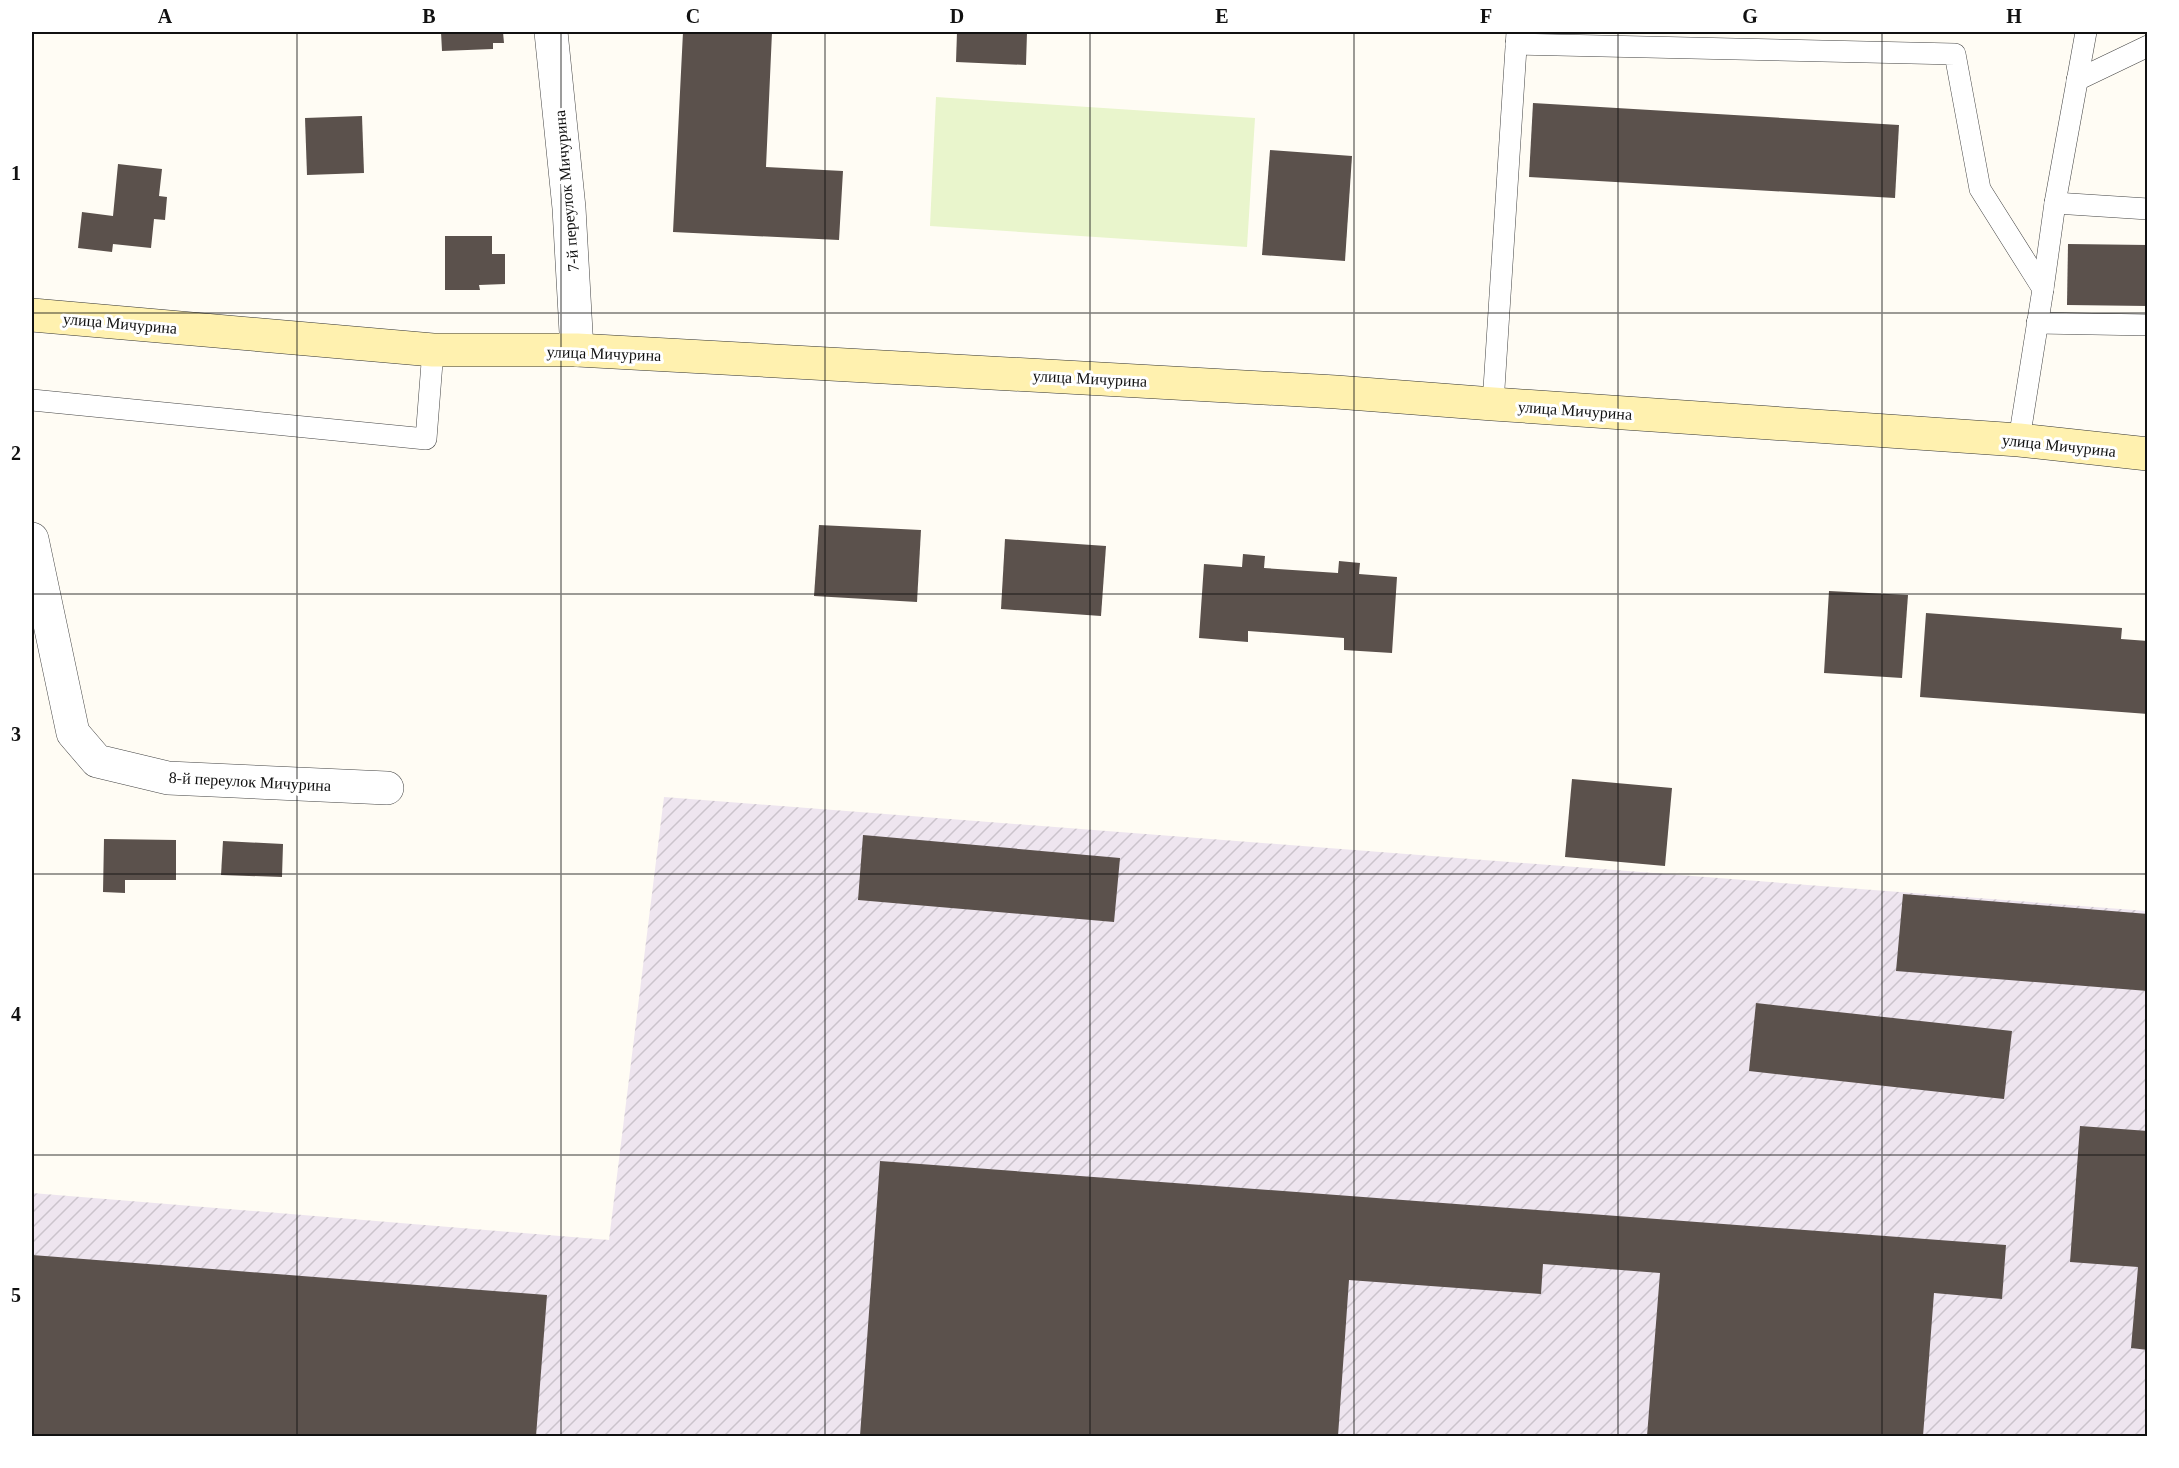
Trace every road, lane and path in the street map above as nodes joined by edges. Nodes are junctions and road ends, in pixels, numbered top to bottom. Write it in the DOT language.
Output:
graph roads {
  1 [pos="551,32"];
  2 [pos="2086,32"];
  3 [pos="1516,38"];
  4 [pos="2148,46"];
  5 [pos="2078,80"];
  6 [pos="2055,203"];
  7 [pos="2148,209"];
  8 [pos="2043,289"];
  9 [pos="32,315"];
  10 [pos="2037,323"];
  11 [pos="2148,325"];
  12 [pos="433,350"];
  13 [pos="578,350"];
  14 [pos="32,400"];
  15 [pos="1493,404"];
  16 [pos="2019,440"];
  17 [pos="2148,454"];
  18 [pos="32,539"];
  19 [pos="387,788"];
  1 -- 13 [label="street, 7-й переулок Мичурина"];
  2 -- 5 [label="lane"];
  3 -- 8 [label="lane"];
  3 -- 15 [label="lane"];
  4 -- 5 [label="lane"];
  5 -- 6 [label="lane"];
  6 -- 7 [label="lane"];
  6 -- 8 [label="lane"];
  8 -- 10 [label="lane"];
  9 -- 12 [label="main road, улица Мичурина"];
  10 -- 11 [label="lane"];
  10 -- 16 [label="lane"];
  12 -- 13 [label="main road, улица Мичурина"];
  12 -- 14 [label="lane"];
  13 -- 15 [label="main road, улица Мичурина"];
  15 -- 16 [label="main road, улица Мичурина"];
  16 -- 17 [label="main road, улица Мичурина"];
  18 -- 19 [label="street, 8-й переулок Мичурина"];
}
